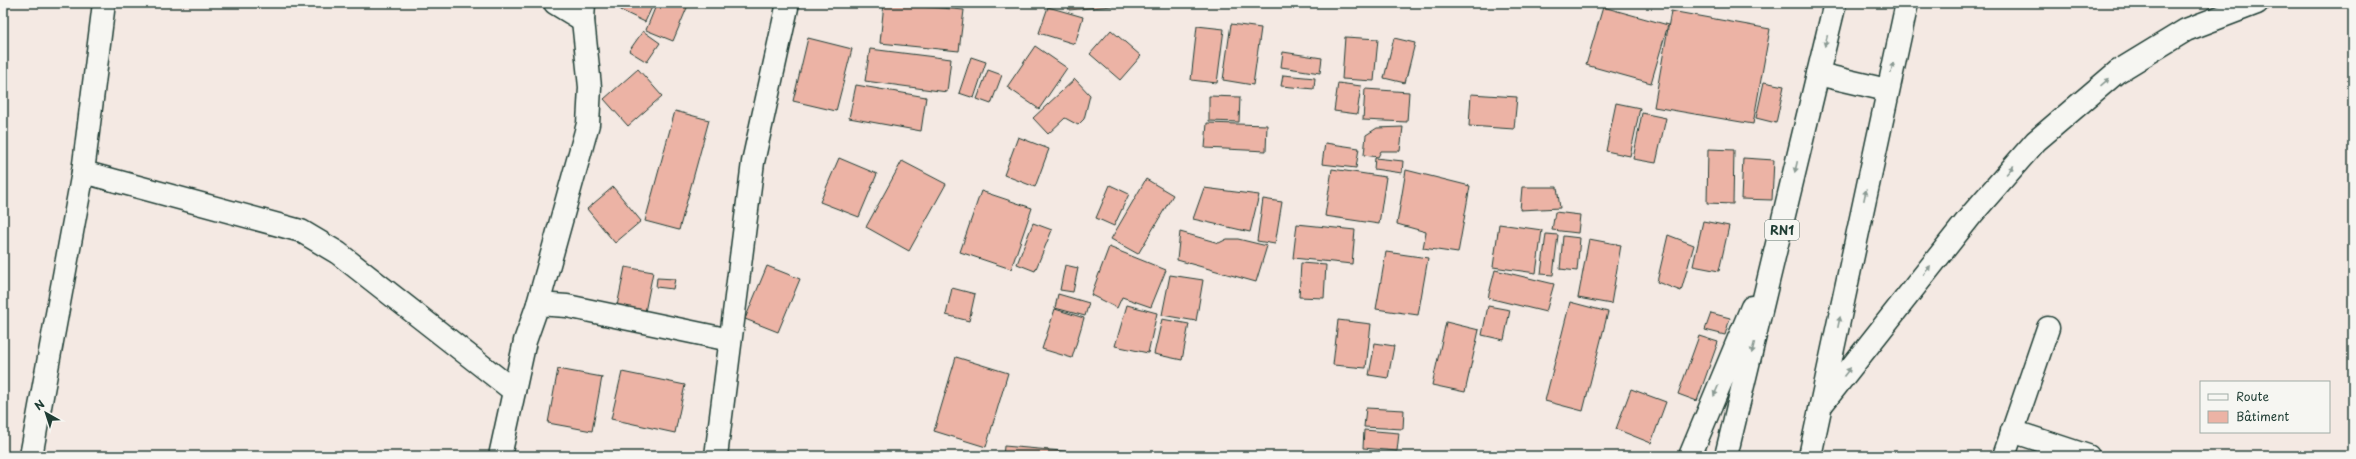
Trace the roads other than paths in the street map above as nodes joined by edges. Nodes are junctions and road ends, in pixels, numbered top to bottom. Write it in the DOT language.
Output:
graph roads {
  1 [pos="104,3"];
  2 [pos="555,3"];
  3 [pos="788,3"];
  4 [pos="1835,3"];
  5 [pos="1907,3"];
  6 [pos="2257,3"];
  7 [pos="584,12"];
  8 [pos="1818,74"];
  9 [pos="1887,90"];
  10 [pos="83,172"];
  11 [pos="1780,239"];
  12 [pos="538,304"];
  13 [pos="2048,328"];
  14 [pos="730,340"];
  15 [pos="514,391"];
  16 [pos="1823,403"];
  17 [pos="2012,431"];
  18 [pos="31,456"];
  19 [pos="500,456"];
  20 [pos="716,456"];
  21 [pos="1690,456"];
  22 [pos="1726,456"];
  23 [pos="1810,456"];
  24 [pos="2004,456"];
  25 [pos="2088,456"];
  1 -- 10 [label="main road"];
  2 -- 7 [label="main road"];
  3 -- 14 [label="main road"];
  4 -- 8 [label="main road, RN1, one-way"];
  9 -- 5 [label="main road, one-way"];
  16 -- 6 [label="main road, one-way"];
  7 -- 12 [label="main road"];
  8 -- 9 [label="main road"];
  8 -- 11 [label="main road, RN1, one-way"];
  16 -- 9 [label="main road, one-way"];
  10 -- 15 [label="main road"];
  10 -- 18 [label="main road"];
  11 -- 21 [label="main road, one-way"];
  11 -- 22 [label="main road, RN1, one-way"];
  12 -- 14 [label="main road"];
  12 -- 15 [label="main road"];
  13 -- 17 [label="main road"];
  14 -- 20 [label="main road"];
  15 -- 19 [label="main road"];
  16 -- 23 [label="main road"];
  17 -- 24 [label="main road"];
  17 -- 25 [label="main road"];
}
